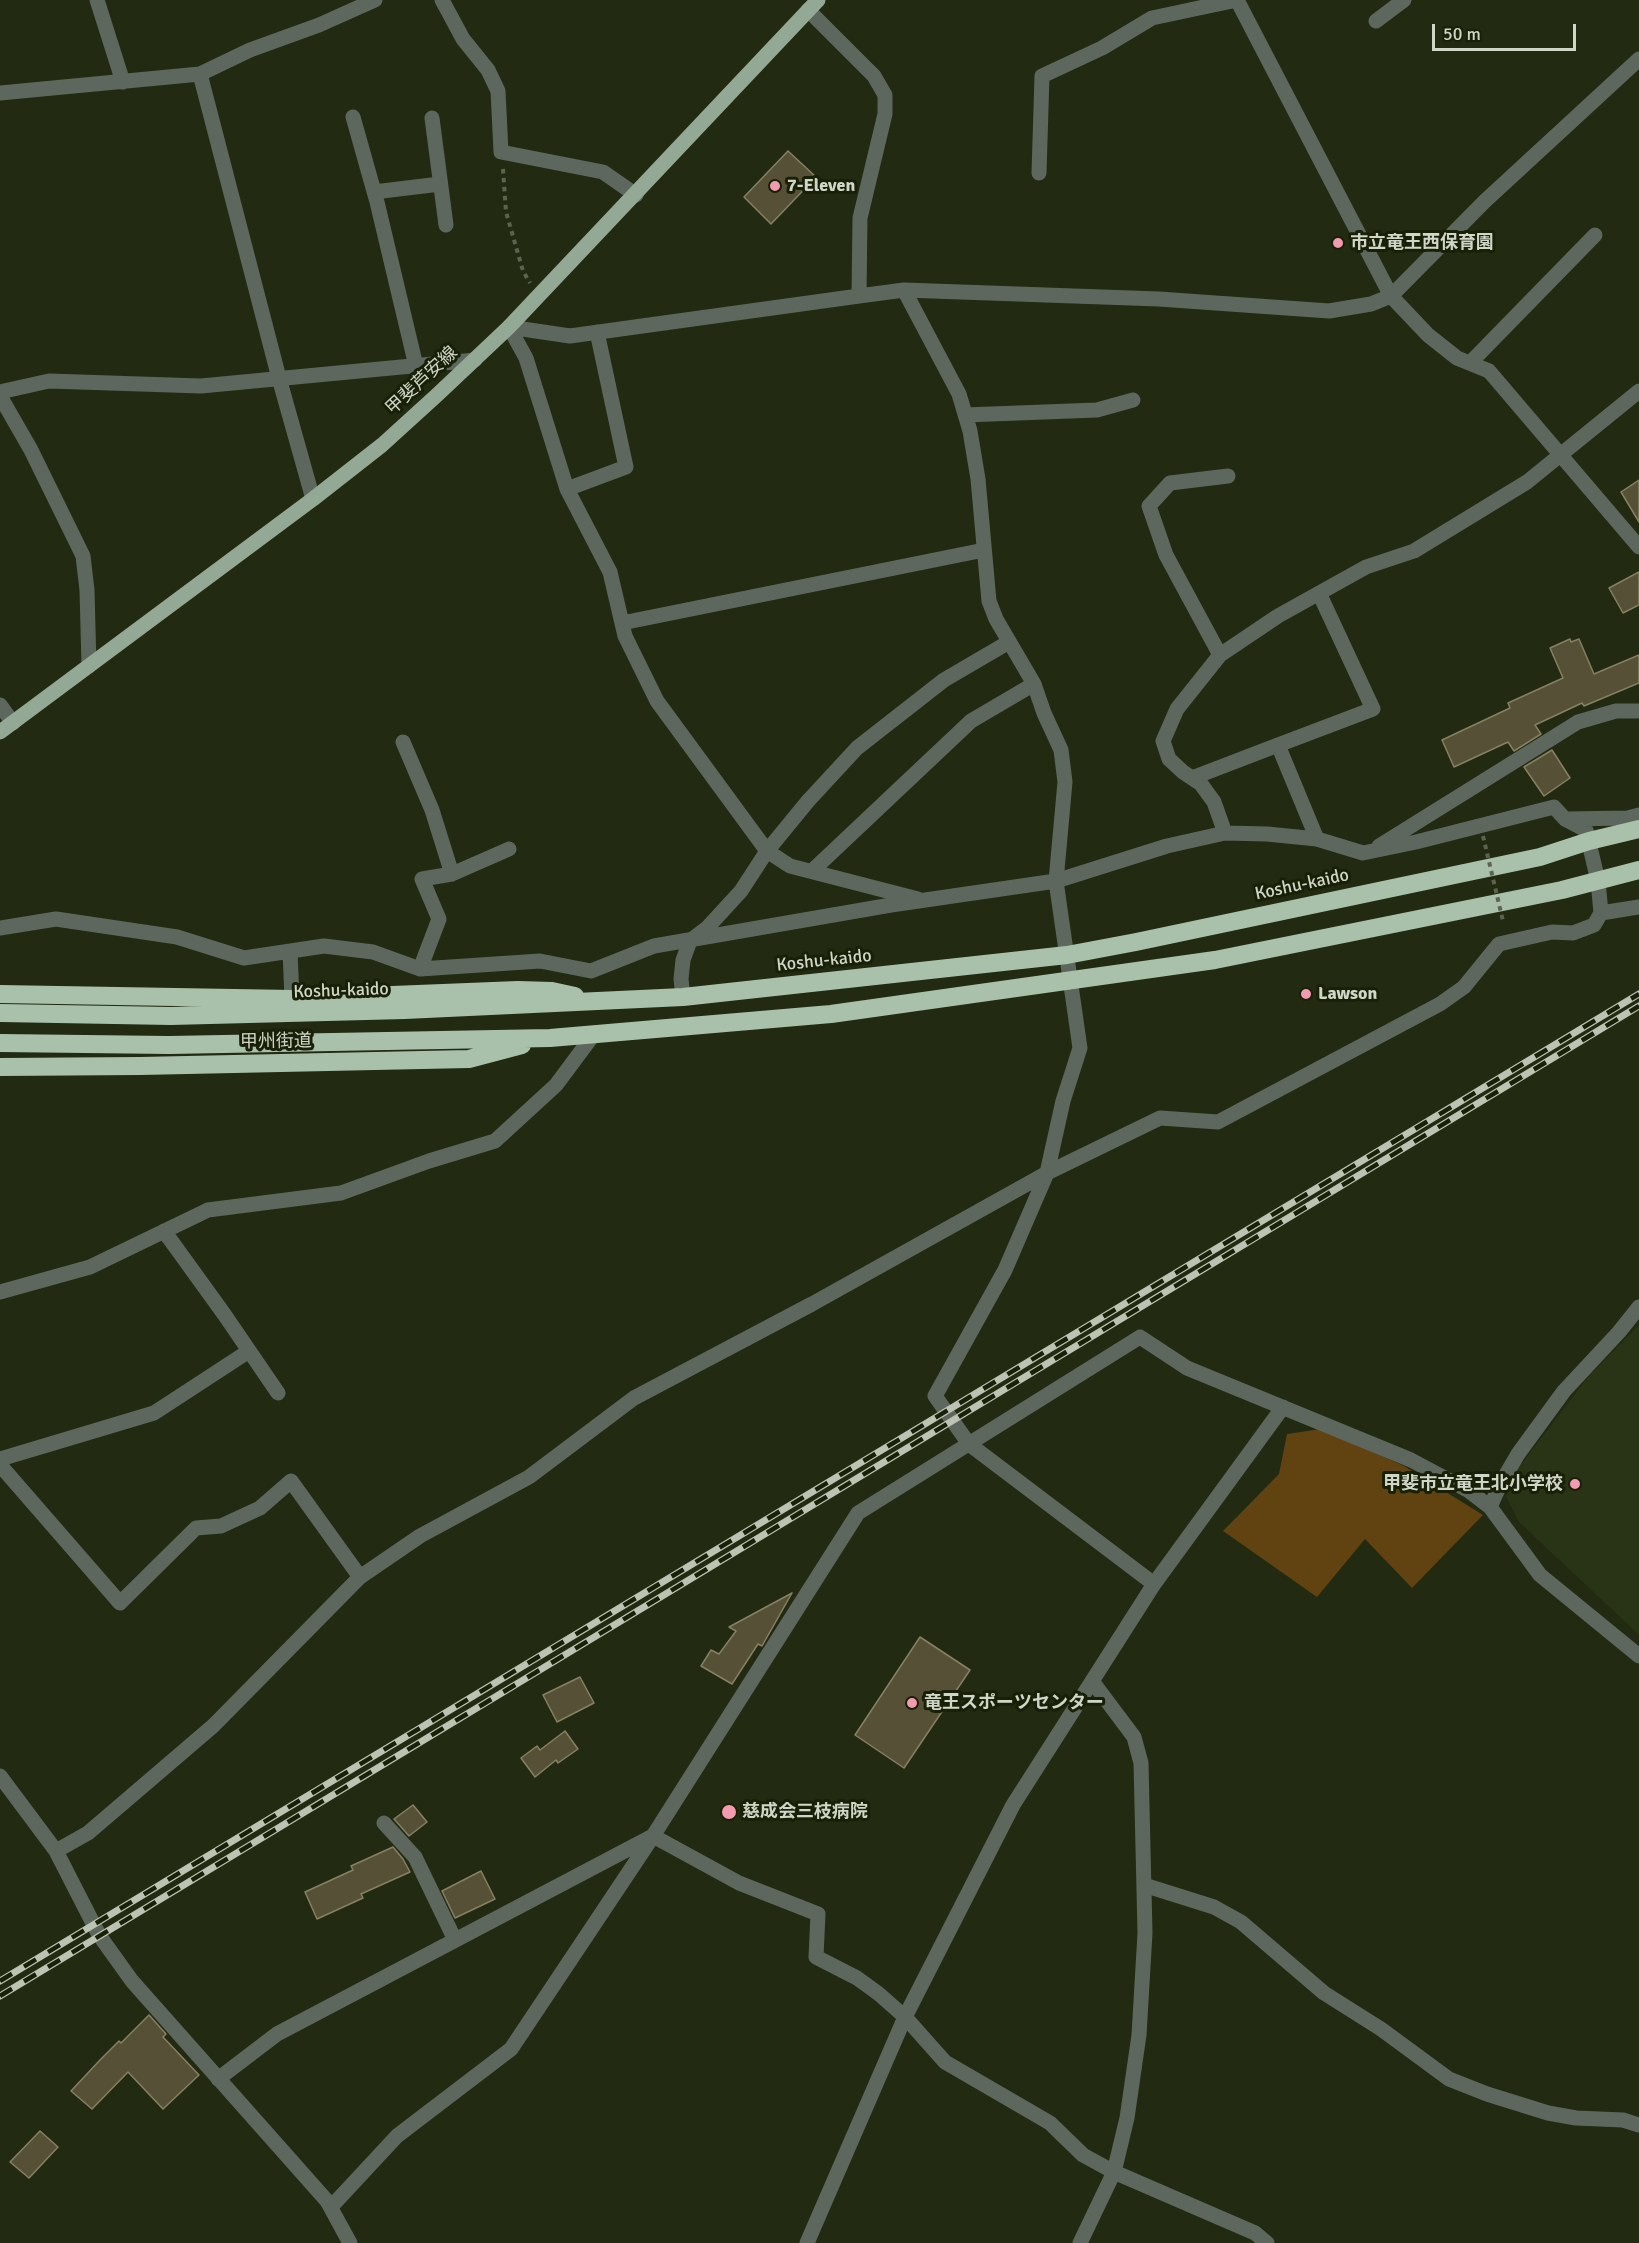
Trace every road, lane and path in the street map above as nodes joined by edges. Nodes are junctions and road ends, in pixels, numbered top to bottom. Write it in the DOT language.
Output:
graph roads {
  1 [pos="97,0"];
  2 [pos="375,0"];
  3 [pos="442,0"];
  4 [pos="1237,0"];
  5 [pos="1404,0"];
  6 [pos="814,3"];
  7 [pos="1376,21"];
  8 [pos="1639,59"];
  9 [pos="200,74"];
  10 [pos="123,82"];
  11 [pos="0,93"];
  12 [pos="353,117"];
  13 [pos="432,118"];
  14 [pos="501,152"];
  15 [pos="1039,173"];
  16 [pos="440,184"];
  17 [pos="374,192"];
  18 [pos="636,195"];
  19 [pos="446,225"];
  20 [pos="1595,235"];
  21 [pos="904,290"];
  22 [pos="859,296"];
  23 [pos="1391,296"];
  24 [pos="538,297"];
  25 [pos="509,327"];
  26 [pos="597,332"];
  27 [pos="475,360"];
  28 [pos="1470,363"];
  29 [pos="416,366"];
  30 [pos="279,378"];
  31 [pos="1639,391"];
  32 [pos="0,394"];
  33 [pos="1133,400"];
  34 [pos="965,416"];
  35 [pos="1562,455"];
  36 [pos="1228,476"];
  37 [pos="567,489"];
  38 [pos="313,499"];
  39 [pos="1639,547"];
  40 [pos="984,550"];
  41 [pos="1319,593"];
  42 [pos="622,623"];
  43 [pos="1009,642"];
  44 [pos="1220,655"];
  45 [pos="89,666"];
  46 [pos="1034,684"];
  47 [pos="0,705"];
  48 [pos="1639,711"];
  49 [pos="13,723"];
  50 [pos="0,732"];
  51 [pos="403,742"];
  52 [pos="1278,745"];
  53 [pos="1192,778"];
  54 [pos="1639,815"];
  55 [pos="1565,819"];
  56 [pos="1639,829"];
  57 [pos="1225,833"];
  58 [pos="1483,836"];
  59 [pos="1317,838"];
  60 [pos="1588,842"];
  61 [pos="509,849"];
  62 [pos="767,851"];
  63 [pos="1369,852"];
  64 [pos="1639,870"];
  65 [pos="812,871"];
  66 [pos="452,874"];
  67 [pos="1056,881"];
  68 [pos="1598,881"];
  69 [pos="925,900"];
  70 [pos="1639,907"];
  71 [pos="1601,913"];
  72 [pos="1503,921"];
  73 [pos="0,928"];
  74 [pos="690,941"];
  75 [pos="290,951"];
  76 [pos="1067,955"];
  77 [pos="420,969"];
  78 [pos="1071,980"];
  79 [pos="0,994"];
  80 [pos="683,997"];
  81 [pos="292,999"];
  82 [pos="607,1002"];
  83 [pos="0,1013"];
  84 [pos="594,1034"];
  85 [pos="550,1038"];
  86 [pos="0,1043"];
  87 [pos="0,1067"];
  88 [pos="1047,1173"];
  89 [pos="164,1231"];
  90 [pos="0,1292"];
  91 [pos="1639,1307"];
  92 [pos="249,1351"];
  93 [pos="278,1393"];
  94 [pos="1283,1407"];
  95 [pos="969,1444"];
  96 [pos="0,1460"];
  97 [pos="0,1465"];
  98 [pos="1490,1507"];
  99 [pos="360,1577"];
  100 [pos="1154,1584"];
  101 [pos="1639,1656"];
  102 [pos="1092,1681"];
  103 [pos="0,1776"];
  104 [pos="384,1823"];
  105 [pos="653,1836"];
  106 [pos="56,1851"];
  107 [pos="1144,1885"];
  108 [pos="455,1940"];
  109 [pos="905,2017"];
  110 [pos="218,2079"];
  111 [pos="1639,2125"];
  112 [pos="1114,2172"];
  113 [pos="331,2207"];
  114 [pos="350,2243"];
  115 [pos="807,2243"];
  116 [pos="1080,2243"];
  117 [pos="1267,2243"];
  1 -- 10 [label="street"];
  2 -- 9 [label="street"];
  3 -- 14 [label="street"];
  4 -- 15 [label="street"];
  4 -- 23 [label="street"];
  5 -- 7 [label="street"];
  6 -- 18 [label="main road, 甲斐芦安線"];
  6 -- 22 [label="street"];
  8 -- 23 [label="street"];
  9 -- 10 [label="street"];
  9 -- 30 [label="street"];
  10 -- 11 [label="street"];
  12 -- 17 [label="street"];
  13 -- 16 [label="street"];
  14 -- 18 [label="street"];
  14 -- 24 [label="path"];
  16 -- 17 [label="street"];
  16 -- 19 [label="street"];
  17 -- 29 [label="street"];
  18 -- 24 [label="main road, 甲斐芦安線"];
  20 -- 28 [label="street"];
  21 -- 22 [label="street"];
  21 -- 23 [label="street"];
  21 -- 34 [label="street"];
  22 -- 26 [label="street"];
  23 -- 28 [label="street"];
  24 -- 25 [label="main road, 甲斐芦安線"];
  25 -- 26 [label="street"];
  25 -- 27 [label="main road, 甲斐芦安線"];
  25 -- 37 [label="street"];
  26 -- 37 [label="street"];
  27 -- 29 [label="street"];
  27 -- 38 [label="main road, 甲斐芦安線"];
  28 -- 35 [label="street"];
  29 -- 30 [label="street"];
  30 -- 32 [label="street"];
  30 -- 38 [label="street"];
  31 -- 35 [label="street"];
  32 -- 45 [label="street"];
  33 -- 34 [label="street"];
  34 -- 40 [label="street"];
  35 -- 39 [label="street"];
  35 -- 41 [label="street"];
  36 -- 44 [label="street"];
  37 -- 42 [label="street"];
  38 -- 45 [label="main road, 甲斐芦安線"];
  40 -- 42 [label="street"];
  40 -- 43 [label="street"];
  41 -- 44 [label="street"];
  41 -- 52 [label="street"];
  42 -- 62 [label="street"];
  43 -- 46 [label="street"];
  43 -- 62 [label="street"];
  44 -- 53 [label="street"];
  45 -- 49 [label="main road, 甲斐芦安線"];
  46 -- 65 [label="street"];
  46 -- 67 [label="street"];
  47 -- 49 [label="street"];
  48 -- 63 [label="street"];
  49 -- 50 [label="main road, 甲斐芦安線"];
  51 -- 66 [label="street"];
  52 -- 53 [label="street"];
  52 -- 59 [label="street"];
  53 -- 57 [label="street"];
  54 -- 55 [label="street"];
  55 -- 60 [label="street"];
  55 -- 63 [label="street"];
  56 -- 60 [label="highway, Koshu-kaido"];
  57 -- 59 [label="street"];
  57 -- 67 [label="street"];
  58 -- 72 [label="path, bridge"];
  59 -- 63 [label="street"];
  60 -- 68 [label="street"];
  60 -- 76 [label="highway, Koshu-kaido"];
  61 -- 66 [label="street"];
  62 -- 65 [label="street"];
  62 -- 74 [label="street"];
  64 -- 68 [label="highway"];
  65 -- 69 [label="street"];
  66 -- 77 [label="street"];
  67 -- 69 [label="street"];
  67 -- 76 [label="street"];
  68 -- 71 [label="street"];
  68 -- 78 [label="highway"];
  69 -- 74 [label="street"];
  70 -- 71 [label="street"];
  71 -- 88 [label="street"];
  73 -- 75 [label="street"];
  74 -- 77 [label="street"];
  74 -- 80 [label="street"];
  75 -- 77 [label="street"];
  75 -- 81 [label="street"];
  76 -- 78 [label="street"];
  76 -- 80 [label="highway, Koshu-kaido"];
  78 -- 84 [label="highway"];
  78 -- 88 [label="street"];
  79 -- 81 [label="highway"];
  80 -- 82 [label="highway, Koshu-kaido"];
  81 -- 82 [label="highway"];
  82 -- 83 [label="highway, Koshu-kaido"];
  84 -- 85 [label="highway"];
  84 -- 89 [label="street"];
  85 -- 86 [label="highway"];
  85 -- 87 [label="highway, 甲州街道"];
  88 -- 95 [label="street"];
  88 -- 99 [label="street"];
  89 -- 90 [label="street"];
  89 -- 92 [label="street"];
  91 -- 98 [label="street"];
  92 -- 93 [label="street"];
  92 -- 96 [label="street"];
  94 -- 95 [label="street"];
  94 -- 98 [label="street"];
  94 -- 100 [label="street"];
  95 -- 100 [label="street"];
  95 -- 105 [label="street"];
  97 -- 99 [label="street"];
  98 -- 101 [label="street"];
  99 -- 106 [label="street"];
  100 -- 102 [label="street"];
  102 -- 107 [label="street"];
  102 -- 109 [label="street"];
  103 -- 106 [label="street"];
  104 -- 108 [label="street"];
  105 -- 108 [label="street"];
  105 -- 109 [label="street"];
  105 -- 113 [label="street"];
  106 -- 110 [label="street"];
  107 -- 111 [label="street"];
  107 -- 112 [label="street"];
  108 -- 110 [label="street"];
  109 -- 112 [label="street"];
  109 -- 115 [label="street"];
  110 -- 113 [label="street"];
  112 -- 116 [label="street"];
  112 -- 117 [label="street"];
  113 -- 114 [label="street"];
}
